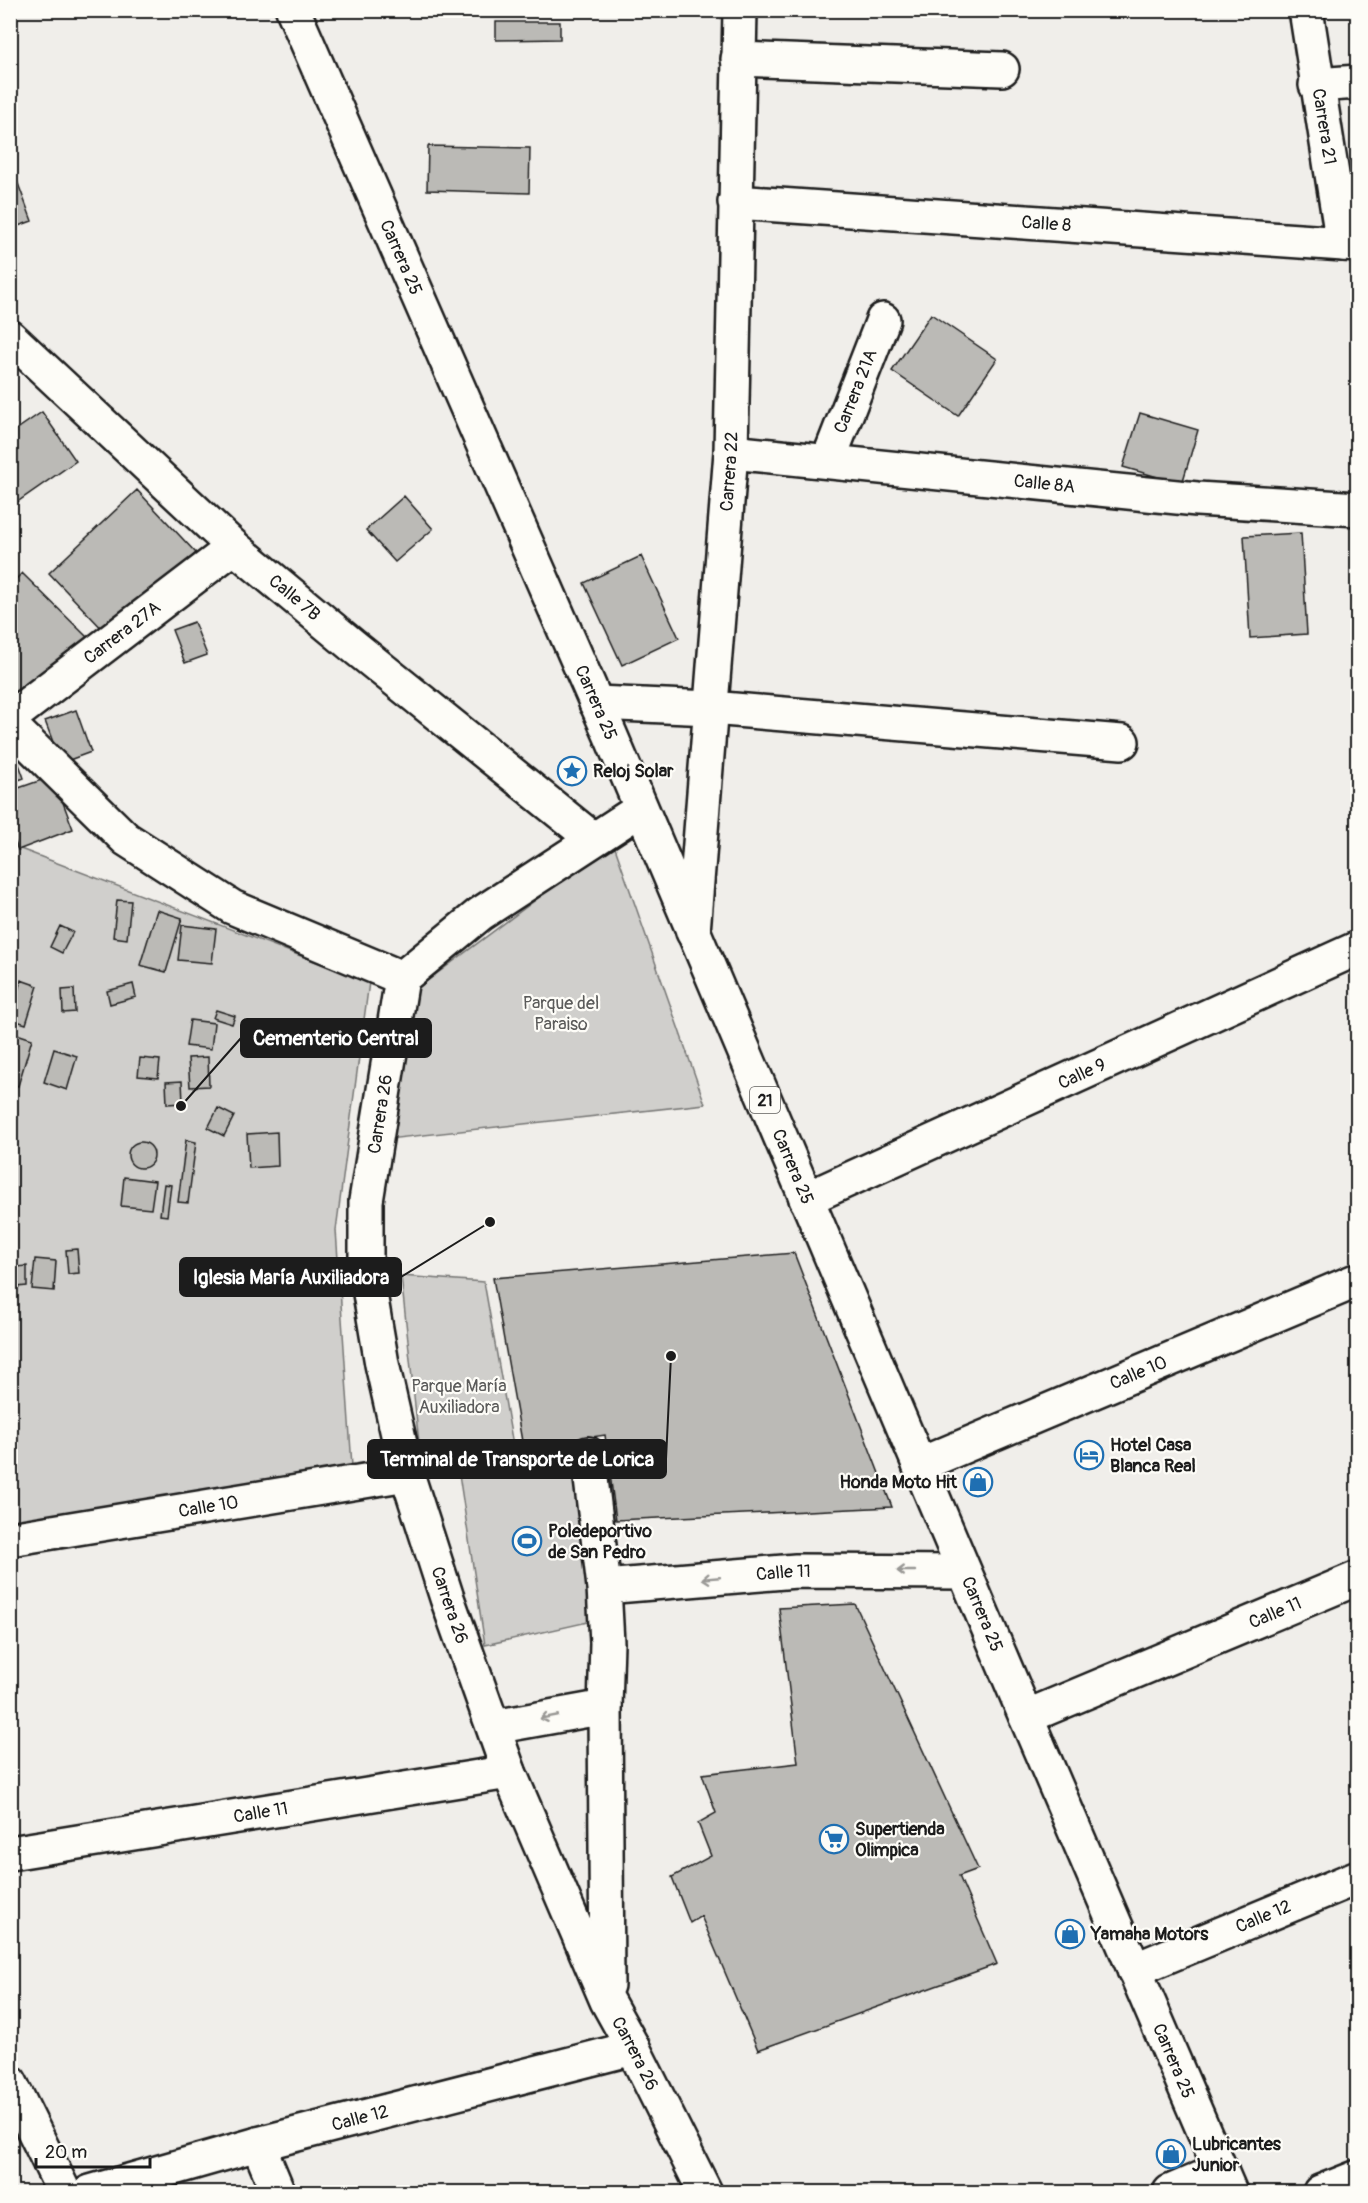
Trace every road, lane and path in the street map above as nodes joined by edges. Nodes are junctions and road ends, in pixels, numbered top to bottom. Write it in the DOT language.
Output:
graph roads {
  1 [pos="293,10"];
  2 [pos="740,10"];
  3 [pos="1306,10"];
  4 [pos="738,59"];
  5 [pos="1002,69"];
  6 [pos="1358,82"];
  7 [pos="1316,85"];
  8 [pos="735,202"];
  9 [pos="1350,244"];
  10 [pos="883,320"];
  11 [pos="12,341"];
  12 [pos="731,452"];
  13 [pos="828,461"];
  14 [pos="1358,510"];
  15 [pos="234,547"];
  16 [pos="597,703"];
  17 [pos="711,708"];
  18 [pos="10,718"];
  19 [pos="10,725"];
  20 [pos="1122,742"];
  21 [pos="641,809"];
  22 [pos="593,839"];
  23 [pos="693,932"];
  24 [pos="1358,948"];
  25 [pos="402,978"];
  26 [pos="806,1199"];
  27 [pos="1358,1281"];
  28 [pos="588,1454"];
  29 [pos="919,1465"];
  30 [pos="407,1474"];
  31 [pos="10,1539"];
  32 [pos="964,1572"];
  33 [pos="1358,1578"];
  34 [pos="604,1587"];
  35 [pos="605,1707"];
  36 [pos="1026,1717"];
  37 [pos="494,1727"];
  38 [pos="509,1772"];
  39 [pos="10,1853"];
  40 [pos="1358,1876"];
  41 [pos="1134,1970"];
  42 [pos="607,2001"];
  43 [pos="633,2048"];
  44 [pos="10,2082"];
  45 [pos="258,2144"];
  46 [pos="1358,2176"];
  47 [pos="1225,2182"];
  48 [pos="64,2193"];
  49 [pos="90,2193"];
  50 [pos="278,2193"];
  51 [pos="705,2193"];
  52 [pos="1170,2193"];
  53 [pos="1320,2193"];
  1 -- 16 [label="street, Carrera 25 / 21"];
  2 -- 4 [label="street, Carrera 22"];
  3 -- 7 [label="street, Carrera 21"];
  4 -- 5 [label="street"];
  4 -- 8 [label="street, Carrera 22"];
  6 -- 7 [label="street"];
  7 -- 9 [label="street, Carrera 21"];
  8 -- 9 [label="street, Calle 8"];
  8 -- 12 [label="street, Carrera 22"];
  10 -- 13 [label="street, Carrera 21A"];
  11 -- 15 [label="street, Calle 7B"];
  12 -- 13 [label="street, Calle 8A"];
  12 -- 17 [label="street, Carrera 22"];
  13 -- 14 [label="street, Calle 8A"];
  15 -- 18 [label="street, Carrera 27A"];
  15 -- 22 [label="street, Calle 7B"];
  16 -- 17 [label="street"];
  16 -- 21 [label="street, Carrera 25 / 21"];
  17 -- 20 [label="street"];
  17 -- 23 [label="street, Carrera 22"];
  19 -- 25 [label="street"];
  21 -- 22 [label="street"];
  21 -- 23 [label="street, Carrera 25 / 21"];
  22 -- 25 [label="street"];
  23 -- 26 [label="street, Carrera 25 / 21"];
  24 -- 26 [label="street, Calle 9"];
  25 -- 30 [label="street, Carrera 26"];
  26 -- 29 [label="street, Carrera 25 / 21"];
  27 -- 29 [label="street, Calle 10"];
  28 -- 34 [label="street"];
  29 -- 32 [label="street, Carrera 25 / 21"];
  30 -- 31 [label="street, Calle 10"];
  30 -- 37 [label="street, Carrera 26"];
  32 -- 34 [label="street, Calle 11, one-way"];
  32 -- 36 [label="street, Carrera 25 / 21"];
  33 -- 36 [label="street, Calle 11"];
  34 -- 35 [label="street"];
  35 -- 37 [label="street, one-way"];
  35 -- 42 [label="street"];
  36 -- 41 [label="street, Carrera 25 / 21"];
  37 -- 38 [label="street, Carrera 26"];
  38 -- 39 [label="street, Calle 11"];
  38 -- 42 [label="street, Carrera 26"];
  40 -- 41 [label="street, Calle 12"];
  41 -- 47 [label="street, Carrera 25 / 21"];
  42 -- 43 [label="street, Carrera 26"];
  43 -- 45 [label="street, Calle 12"];
  43 -- 51 [label="street, Carrera 26"];
  44 -- 48 [label="street"];
  45 -- 49 [label="street, Calle 12"];
  45 -- 50 [label="street"];
  46 -- 53 [label="street"];
  47 -- 52 [label="street"];
}
